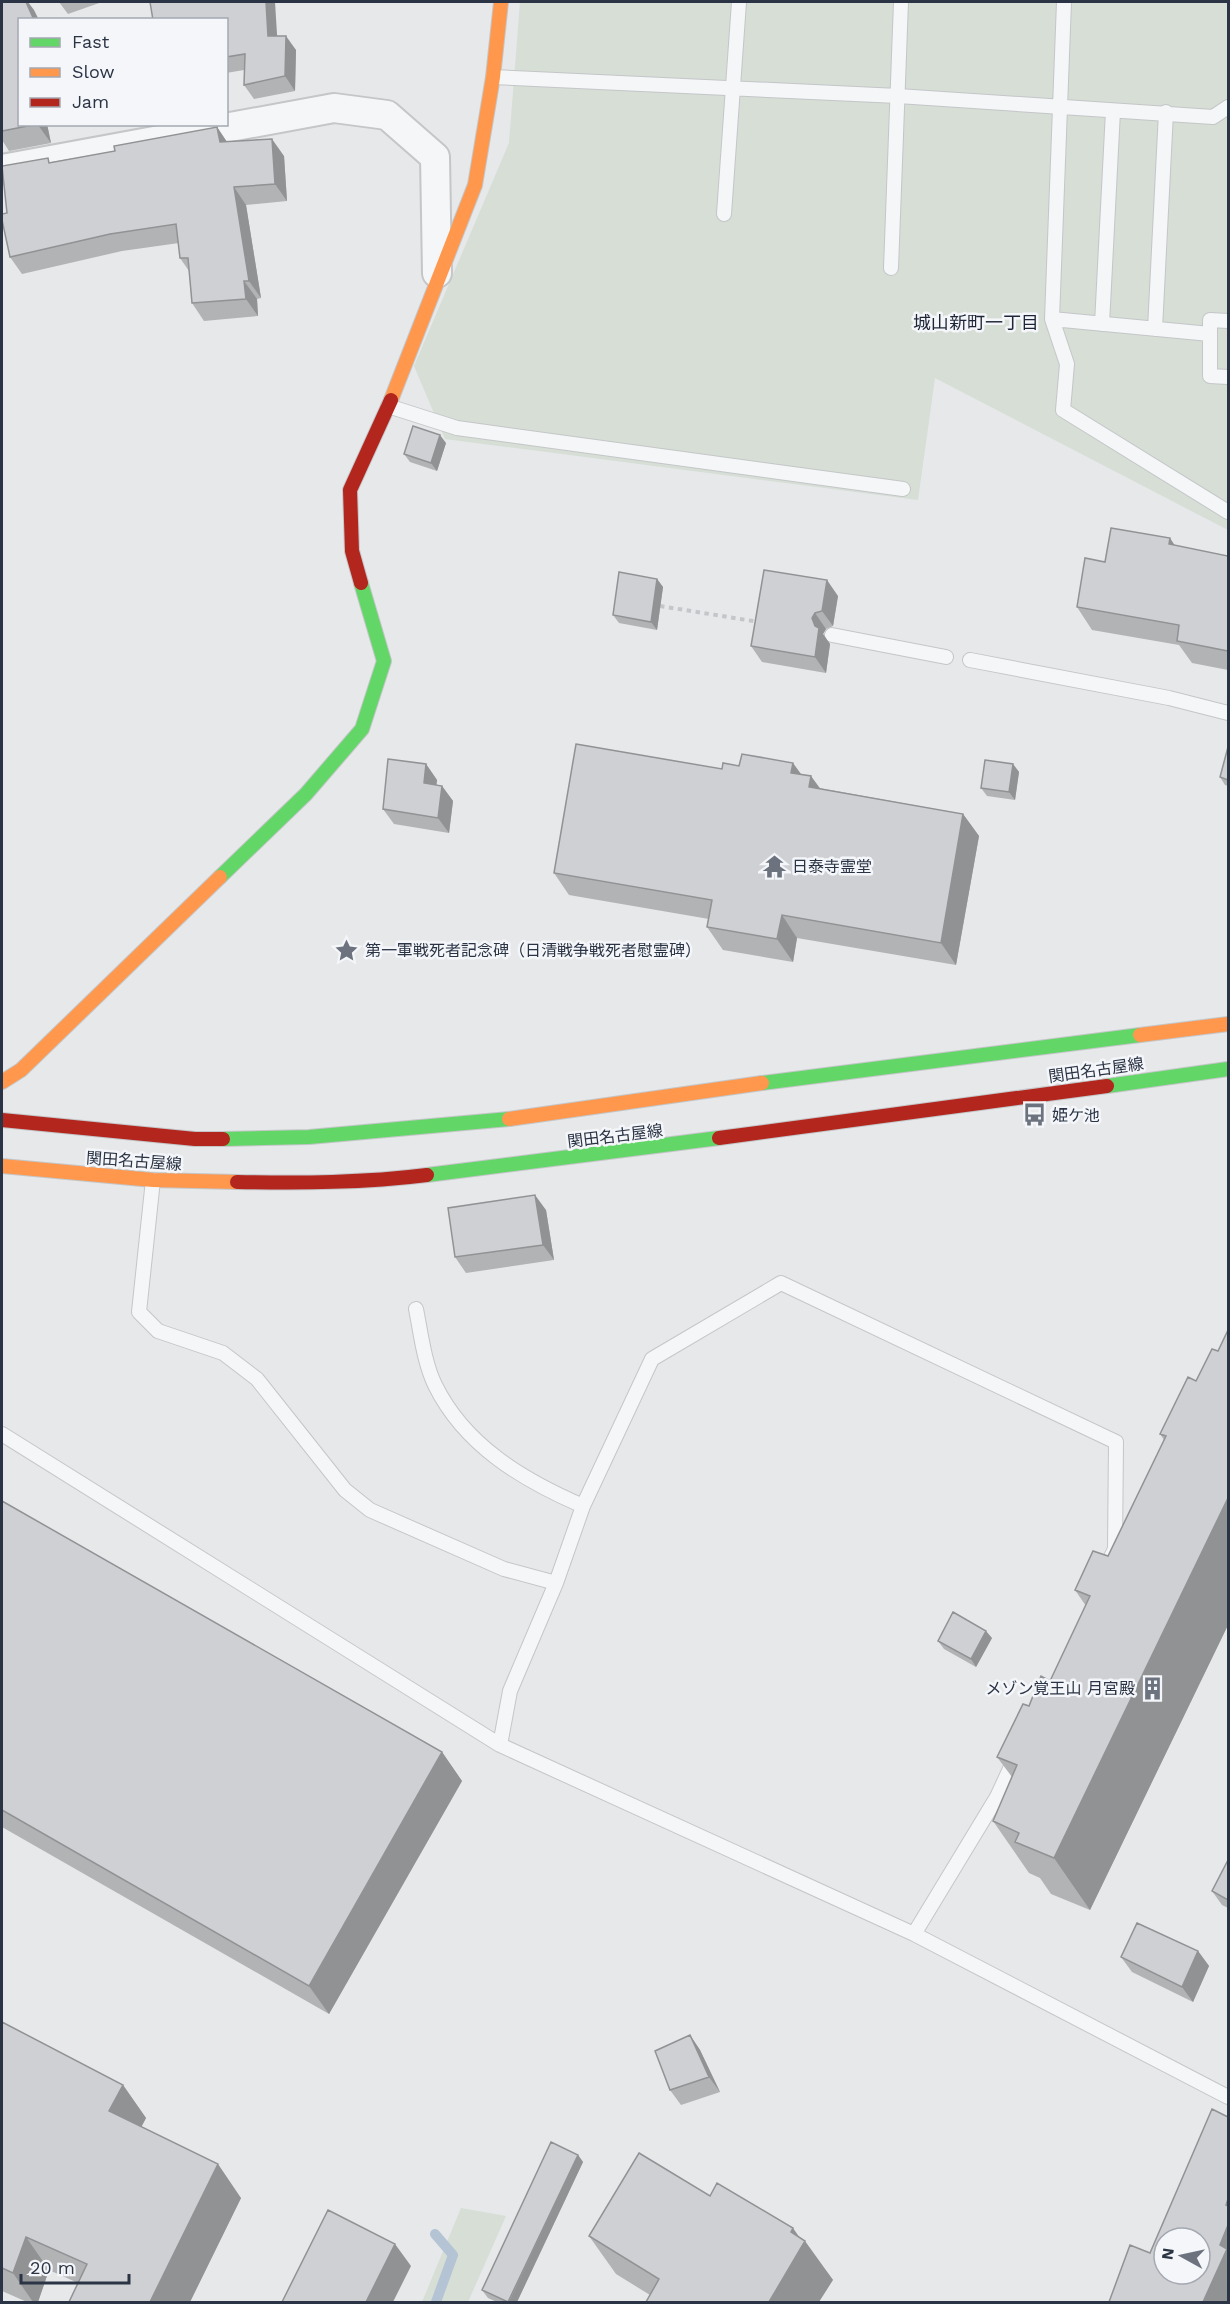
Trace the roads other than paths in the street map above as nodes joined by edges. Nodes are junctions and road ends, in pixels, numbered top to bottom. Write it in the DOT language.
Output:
graph roads {
  1 [pos="501,2"];
  2 [pos="739,2"];
  3 [pos="902,2"];
  4 [pos="1064,2"];
  5 [pos="493,77"];
  6 [pos="734,89"];
  7 [pos="898,96"];
  8 [pos="1228,106"];
  9 [pos="1059,107"];
  10 [pos="1113,111"];
  11 [pos="1166,112"];
  12 [pos="2,169"];
  13 [pos="724,214"];
  14 [pos="891,268"];
  15 [pos="437,283"];
  16 [pos="1052,319"];
  17 [pos="1228,321"];
  18 [pos="1102,324"];
  19 [pos="1155,329"];
  20 [pos="1210,334"];
  21 [pos="1228,377"];
  22 [pos="388,406"];
  23 [pos="903,489"];
  24 [pos="1228,512"];
  25 [pos="832,635"];
  26 [pos="946,657"];
  27 [pos="970,660"];
  28 [pos="1228,713"];
  29 [pos="1228,1024"];
  30 [pos="1228,1069"];
  31 [pos="2,1082"];
  32 [pos="2,1120"];
  33 [pos="2,1166"];
  34 [pos="153,1180"];
  35 [pos="416,1309"];
  36 [pos="2,1434"];
  37 [pos="583,1506"];
  38 [pos="1105,1571"];
  39 [pos="556,1583"];
  40 [pos="1022,1743"];
  41 [pos="500,1745"];
  42 [pos="914,1934"];
  43 [pos="1228,2097"];
  1 -- 5 [label="main road"];
  2 -- 6 [label="lane"];
  3 -- 7 [label="lane"];
  4 -- 9 [label="lane"];
  5 -- 6 [label="lane"];
  5 -- 15 [label="main road"];
  6 -- 7 [label="lane"];
  6 -- 13 [label="lane"];
  7 -- 9 [label="lane"];
  7 -- 14 [label="lane"];
  8 -- 11 [label="lane"];
  9 -- 10 [label="lane"];
  9 -- 16 [label="lane"];
  10 -- 11 [label="lane"];
  10 -- 18 [label="lane"];
  11 -- 19 [label="lane"];
  12 -- 15 [label="street"];
  15 -- 22 [label="main road"];
  16 -- 18 [label="lane"];
  16 -- 24 [label="lane"];
  17 -- 20 [label="lane"];
  18 -- 19 [label="lane"];
  19 -- 20 [label="lane"];
  20 -- 21 [label="lane"];
  22 -- 23 [label="lane"];
  22 -- 31 [label="main road"];
  25 -- 26 [label="lane"];
  27 -- 28 [label="lane"];
  29 -- 32 [label="main road, 関田名古屋線"];
  30 -- 34 [label="main road, 関田名古屋線"];
  33 -- 34 [label="main road, 関田名古屋線"];
  34 -- 39 [label="lane"];
  35 -- 37 [label="lane"];
  36 -- 41 [label="lane"];
  37 -- 38 [label="lane"];
  37 -- 39 [label="lane"];
  39 -- 41 [label="lane"];
  40 -- 42 [label="lane"];
  41 -- 42 [label="lane"];
  42 -- 43 [label="lane"];
}
